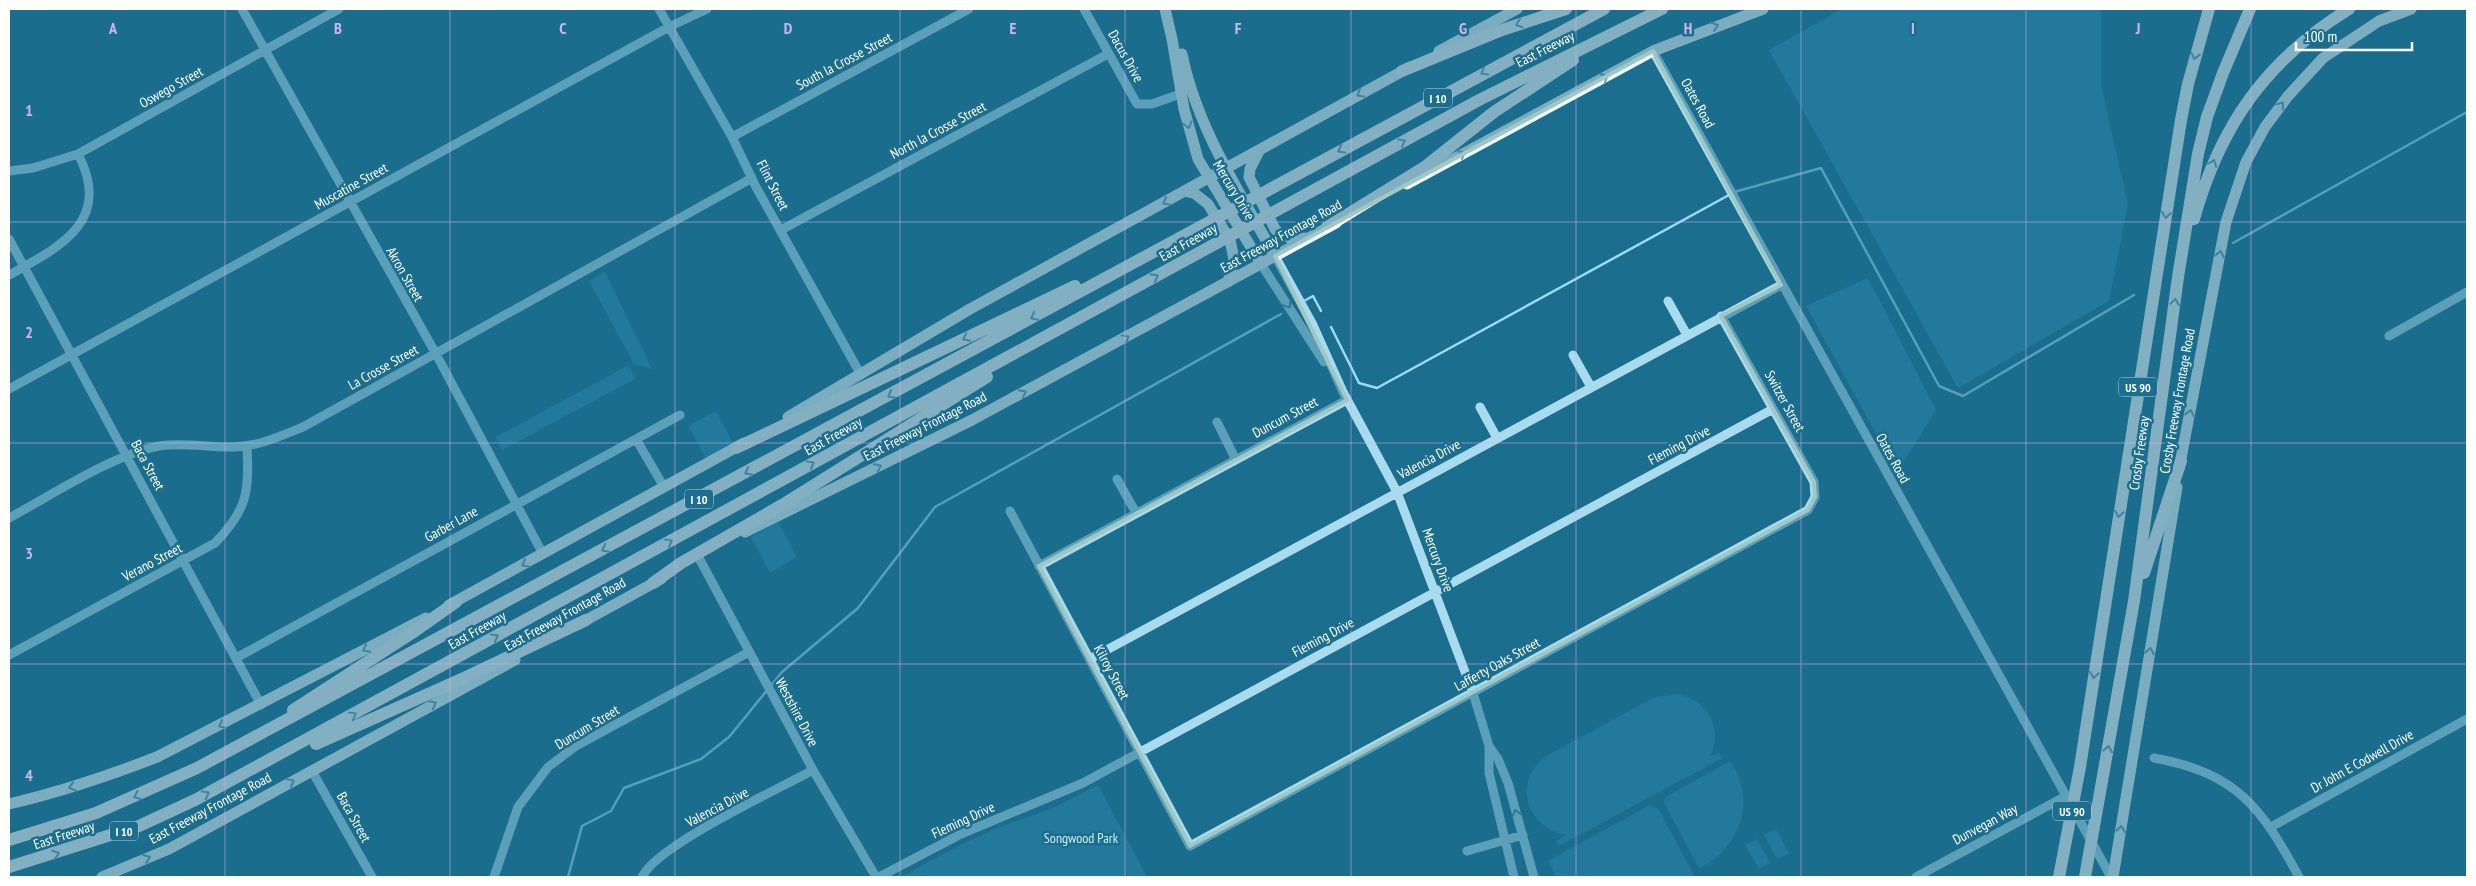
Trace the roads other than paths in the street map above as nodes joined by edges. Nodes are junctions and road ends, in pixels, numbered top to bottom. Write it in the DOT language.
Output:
graph roads {
  1 [pos="242,9"];
  2 [pos="339,9"];
  3 [pos="659,9"];
  4 [pos="707,9"];
  5 [pos="968,9"];
  6 [pos="1084,9"];
  7 [pos="1166,9"];
  8 [pos="1517,9"];
  9 [pos="1566,9"];
  10 [pos="1604,9"];
  11 [pos="1662,9"];
  12 [pos="1763,9"];
  13 [pos="2209,9"];
  14 [pos="2250,9"];
  15 [pos="2349,9"];
  16 [pos="2411,9"];
  17 [pos="1630,24"];
  18 [pos="669,27"];
  19 [pos="265,51"];
  20 [pos="1653,51"];
  21 [pos="1108,54"];
  22 [pos="1402,70"];
  23 [pos="1180,94"];
  24 [pos="732,137"];
  25 [pos="1260,149"];
  26 [pos="78,154"];
  27 [pos="1227,168"];
  28 [pos="9,171"];
  29 [pos="752,178"];
  30 [pos="1208,178"];
  31 [pos="1184,191"];
  32 [pos="349,202"];
  33 [pos="1327,227"];
  34 [pos="781,230"];
  35 [pos="1307,238"];
  36 [pos="9,239"];
  37 [pos="1169,244"];
  38 [pos="1275,256"];
  39 [pos="1261,264"];
  40 [pos="24,266"];
  41 [pos="9,275"];
  42 [pos="2178,277"];
  43 [pos="1228,282"];
  44 [pos="1781,284"];
  45 [pos="2467,292"];
  46 [pos="1668,301"];
  47 [pos="1097,308"];
  48 [pos="1721,316"];
  49 [pos="1686,334"];
  50 [pos="2388,336"];
  51 [pos="436,354"];
  52 [pos="73,355"];
  53 [pos="1573,355"];
  54 [pos="861,375"];
  55 [pos="1591,387"];
  56 [pos="9,389"];
  57 [pos="1345,396"];
  58 [pos="1480,407"];
  59 [pos="1774,409"];
  60 [pos="680,415"];
  61 [pos="1217,422"];
  62 [pos="1498,438"];
  63 [pos="636,439"];
  64 [pos="247,446"];
  65 [pos="736,448"];
  66 [pos="127,455"];
  67 [pos="1235,458"];
  68 [pos="2181,461"];
  69 [pos="1117,479"];
  70 [pos="664,488"];
  71 [pos="1397,492"];
  72 [pos="1813,502"];
  73 [pos="516,505"];
  74 [pos="1010,511"];
  75 [pos="1136,513"];
  76 [pos="9,518"];
  77 [pos="543,554"];
  78 [pos="699,558"];
  79 [pos="184,560"];
  80 [pos="1039,566"];
  81 [pos="654,583"];
  82 [pos="1434,593"];
  83 [pos="2134,601"];
  84 [pos="456,602"];
  85 [pos="586,620"];
  86 [pos="749,652"];
  87 [pos="9,655"];
  88 [pos="236,658"];
  89 [pos="1090,659"];
  90 [pos="1472,693"];
  91 [pos="261,705"];
  92 [pos="2467,719"];
  93 [pos="1489,746"];
  94 [pos="228,752"];
  95 [pos="1140,752"];
  96 [pos="2154,758"];
  97 [pos="814,770"];
  98 [pos="312,771"];
  99 [pos="233,780"];
  100 [pos="2066,796"];
  101 [pos="9,804"];
  102 [pos="2271,827"];
  103 [pos="1523,835"];
  104 [pos="9,840"];
  105 [pos="1504,840"];
  106 [pos="1190,846"];
  107 [pos="1467,852"];
  108 [pos="9,867"];
  109 [pos="102,877"];
  110 [pos="372,877"];
  111 [pos="494,877"];
  112 [pos="642,877"];
  113 [pos="877,877"];
  114 [pos="1514,877"];
  115 [pos="1534,877"];
  116 [pos="1916,877"];
  117 [pos="2059,877"];
  118 [pos="2085,877"];
  119 [pos="2112,877"];
  120 [pos="2299,877"];
  1 -- 19 [label="street, Akron Street"];
  2 -- 19 [label="street, Oswego Street"];
  3 -- 18 [label="street, Flint Street"];
  4 -- 18 [label="street, Muscatine Street"];
  5 -- 24 [label="street, South la Crosse Street"];
  6 -- 21 [label="street, Dacus Drive"];
  7 -- 23 [label="main road, Mercury Drive"];
  7 -- 27 [label="main road, Mercury Drive"];
  8 -- 22 [label="main road"];
  9 -- 22 [label="highway, one-way"];
  10 -- 37 [label="highway, East Freeway / I 10, one-way"];
  11 -- 17 [label="highway, East Freeway / I 10"];
  20 -- 12 [label="main road, East Freeway Frontage Road, one-way"];
  13 -- 117 [label="highway, Crosby Freeway / US 90, one-way"];
  14 -- 42 [label="highway, Crosby Freeway / US 90"];
  42 -- 15 [label="highway, one-way"];
  68 -- 16 [label="main road, Crosby Freeway Frontage Road, one-way"];
  17 -- 33 [label="highway"];
  47 -- 17 [label="highway, East Freeway / I 10, one-way"];
  18 -- 24 [label="street, Flint Street"];
  18 -- 32 [label="street, Muscatine Street"];
  19 -- 26 [label="street, Oswego Street"];
  19 -- 32 [label="street, Akron Street"];
  33 -- 20 [label="main road, East Freeway Frontage Road, one-way"];
  20 -- 44 [label="street, Oates Road"];
  21 -- 23 [label="street, Dacus Drive"];
  21 -- 34 [label="street, North la Crosse Street"];
  22 -- 25 [label="main road, one-way"];
  23 -- 30 [label="main road, Mercury Drive, one-way"];
  24 -- 29 [label="street, Flint Street"];
  25 -- 27 [label="main road"];
  25 -- 35 [label="main road"];
  26 -- 28 [label="street, Oswego Street"];
  26 -- 40 [label="street"];
  27 -- 30 [label="main road"];
  27 -- 38 [label="main road, Mercury Drive"];
  29 -- 34 [label="street, Flint Street"];
  29 -- 51 [label="street, La Crosse Street"];
  30 -- 31 [label="main road"];
  30 -- 39 [label="main road, Mercury Drive"];
  31 -- 43 [label="main road"];
  31 -- 54 [label="main road, one-way"];
  32 -- 51 [label="street, Akron Street"];
  32 -- 52 [label="street, Muscatine Street"];
  33 -- 35 [label="main road, East Freeway Frontage Road"];
  34 -- 54 [label="street, Flint Street"];
  35 -- 38 [label="main road, East Freeway Frontage Road"];
  36 -- 40 [label="street, Baca Street"];
  37 -- 65 [label="highway, one-way"];
  37 -- 94 [label="highway, East Freeway / I 10, one-way"];
  38 -- 39 [label="main road, East Freeway Frontage Road"];
  38 -- 57 [label="street, Mercury Drive"];
  39 -- 43 [label="main road, East Freeway Frontage Road"];
  39 -- 57 [label="street, Mercury Drive, one-way"];
  40 -- 41 [label="street"];
  40 -- 52 [label="street, Baca Street"];
  83 -- 42 [label="highway, Crosby Freeway / US 90, one-way"];
  78 -- 43 [label="main road, East Freeway Frontage Road, one-way"];
  44 -- 48 [label="street, Valencia Drive"];
  44 -- 100 [label="street, Oates Road"];
  45 -- 50 [label="street"];
  46 -- 49 [label="street"];
  47 -- 81 [label="highway"];
  99 -- 47 [label="highway, East Freeway / I 10, one-way"];
  48 -- 49 [label="street, Valencia Drive"];
  48 -- 59 [label="street, Switzer Street"];
  49 -- 55 [label="street, Valencia Drive"];
  51 -- 64 [label="street, La Crosse Street"];
  51 -- 73 [label="street, Akron Street"];
  52 -- 56 [label="street, Muscatine Street"];
  52 -- 66 [label="street, Baca Street"];
  53 -- 55 [label="street"];
  54 -- 65 [label="main road"];
  55 -- 62 [label="street, Valencia Drive"];
  57 -- 67 [label="street, Duncum Street"];
  57 -- 71 [label="street, Mercury Drive"];
  58 -- 62 [label="street"];
  59 -- 72 [label="street, Switzer Street"];
  59 -- 82 [label="street, Fleming Drive"];
  60 -- 63 [label="street, Garber Lane"];
  61 -- 67 [label="street"];
  62 -- 71 [label="street, Valencia Drive"];
  63 -- 70 [label="street"];
  63 -- 73 [label="street, Garber Lane"];
  64 -- 66 [label="street, La Crosse Street"];
  64 -- 79 [label="street, Verano Street"];
  65 -- 70 [label="main road"];
  66 -- 76 [label="street, La Crosse Street"];
  66 -- 79 [label="street, Baca Street"];
  67 -- 75 [label="street, Duncum Street"];
  68 -- 83 [label="highway"];
  119 -- 68 [label="main road, Crosby Freeway Frontage Road, one-way"];
  69 -- 75 [label="street"];
  70 -- 77 [label="main road"];
  71 -- 82 [label="street, Mercury Drive"];
  71 -- 89 [label="street, Valencia Drive"];
  72 -- 90 [label="street, Lafferty Oaks Street"];
  73 -- 77 [label="street, Akron Street"];
  73 -- 88 [label="street, Garber Lane"];
  74 -- 80 [label="street, Kilroy Street"];
  75 -- 80 [label="street, Duncum Street"];
  77 -- 84 [label="main road, one-way"];
  78 -- 81 [label="main road, East Freeway Frontage Road"];
  78 -- 86 [label="street, Westshire Drive"];
  79 -- 87 [label="street, Verano Street"];
  79 -- 88 [label="street, Baca Street"];
  80 -- 89 [label="street, Kilroy Street"];
  81 -- 85 [label="main road, East Freeway Frontage Road"];
  82 -- 90 [label="street, Mercury Drive"];
  82 -- 95 [label="street, Fleming Drive"];
  118 -- 83 [label="highway, Crosby Freeway / US 90, one-way"];
  84 -- 91 [label="main road, one-way"];
  84 -- 94 [label="highway"];
  98 -- 85 [label="main road, East Freeway Frontage Road, one-way"];
  85 -- 99 [label="highway"];
  86 -- 97 [label="street, Westshire Drive"];
  86 -- 111 [label="street, Duncum Street"];
  88 -- 91 [label="street, Baca Street"];
  89 -- 95 [label="street, Kilroy Street"];
  90 -- 93 [label="street, Mercury Drive"];
  90 -- 106 [label="street, Lafferty Oaks Street"];
  91 -- 101 [label="main road, one-way"];
  92 -- 102 [label="street, Dr John E Codwell Drive"];
  103 -- 93 [label="street, Mercury Drive, one-way"];
  93 -- 105 [label="street, Mercury Drive"];
  94 -- 104 [label="highway, East Freeway / I 10, one-way"];
  95 -- 106 [label="street, Kilroy Street"];
  95 -- 113 [label="street, Fleming Drive"];
  96 -- 102 [label="street"];
  97 -- 112 [label="street, Valencia Drive"];
  97 -- 113 [label="street, Westshire Drive"];
  109 -- 98 [label="main road, East Freeway Frontage Road, one-way"];
  98 -- 110 [label="street, Baca Street"];
  108 -- 99 [label="highway, East Freeway / I 10, one-way"];
  100 -- 116 [label="street, Dunvegan Way"];
  100 -- 119 [label="street, Oates Road"];
  102 -- 120 [label="street"];
  103 -- 105 [label="street"];
  103 -- 115 [label="street, Mercury Drive"];
  105 -- 107 [label="street"];
  105 -- 114 [label="street, Mercury Drive"];
}
